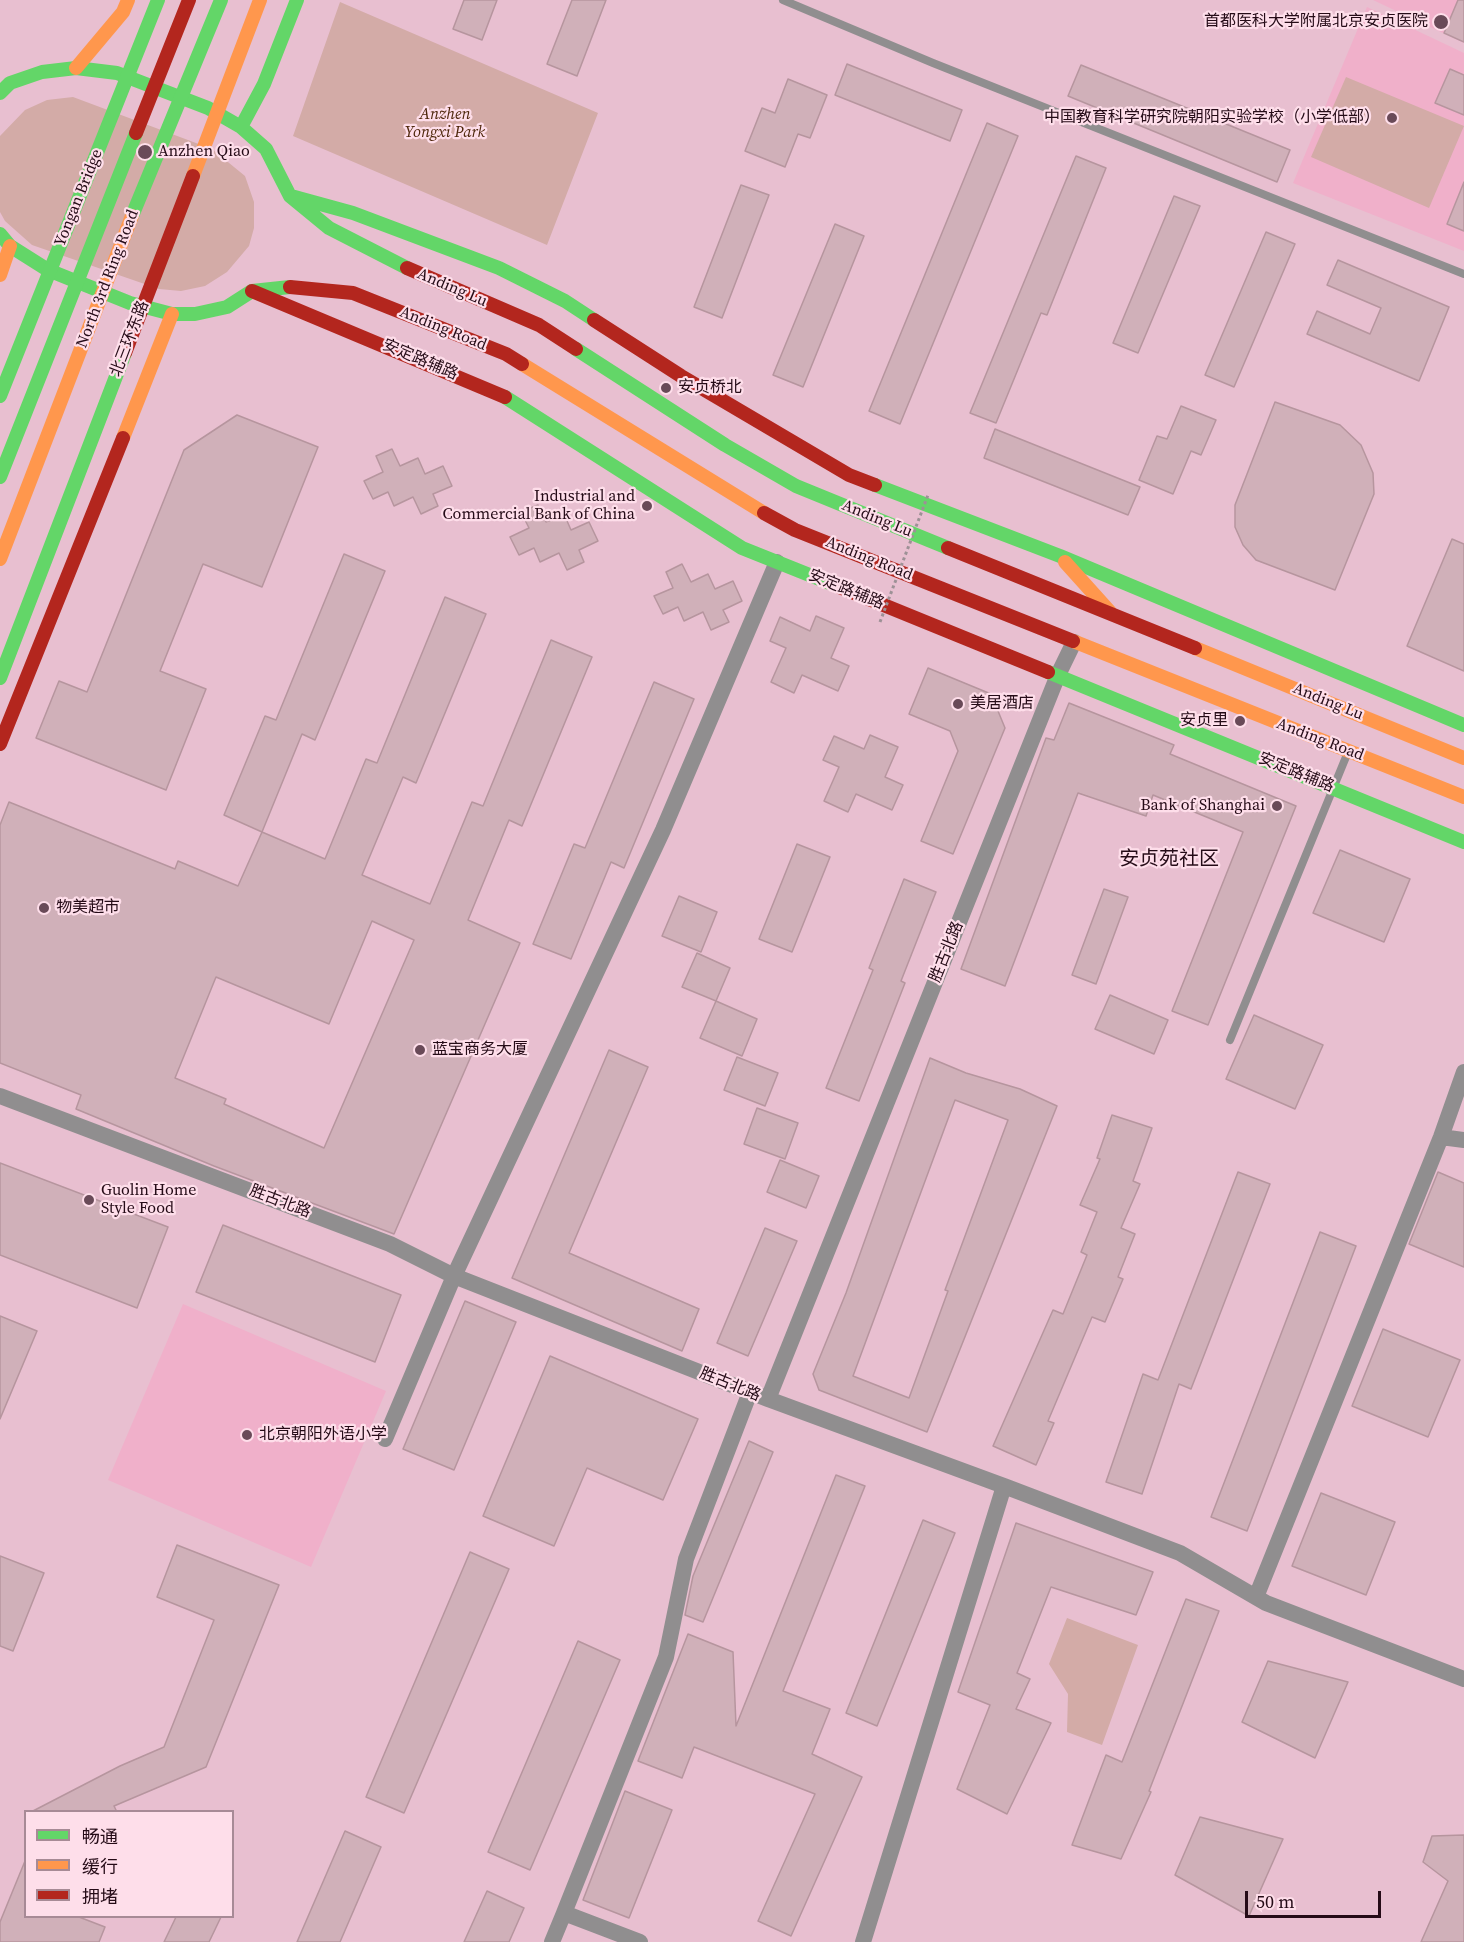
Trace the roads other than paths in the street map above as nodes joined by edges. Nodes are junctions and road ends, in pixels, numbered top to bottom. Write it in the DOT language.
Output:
graph roads {
  1 [pos="128,0"];
  2 [pos="158,0"];
  3 [pos="189,0"];
  4 [pos="220,0"];
  5 [pos="260,0"];
  6 [pos="297,0"];
  7 [pos="783,0"];
  8 [pos="76,68"];
  9 [pos="0,93"];
  10 [pos="241,127"];
  11 [pos="290,196"];
  12 [pos="0,234"];
  13 [pos="10,246"];
  14 [pos="1464,274"];
  15 [pos="0,275"];
  16 [pos="252,291"];
  17 [pos="172,314"];
  18 [pos="0,396"];
  19 [pos="0,477"];
  20 [pos="1060,556"];
  21 [pos="0,559"];
  22 [pos="777,562"];
  23 [pos="1110,612"];
  24 [pos="1074,642"];
  25 [pos="1058,675"];
  26 [pos="0,678"];
  27 [pos="1464,725"];
  28 [pos="0,744"];
  29 [pos="1348,751"];
  30 [pos="1464,758"];
  31 [pos="1335,789"];
  32 [pos="1464,797"];
  33 [pos="1464,842"];
  34 [pos="1230,1040"];
  35 [pos="1464,1072"];
  36 [pos="0,1095"];
  37 [pos="1441,1137"];
  38 [pos="1464,1140"];
  39 [pos="454,1276"];
  40 [pos="750,1392"];
  41 [pos="768,1400"];
  42 [pos="385,1439"];
  43 [pos="1004,1485"];
  44 [pos="1256,1597"];
  45 [pos="1464,1679"];
  46 [pos="564,1913"];
  47 [pos="552,1942"];
  48 [pos="639,1942"];
  49 [pos="862,1942"];
  1 -- 8 [label="main road"];
  2 -- 18 [label="main road, Yongan Bridge, bridge"];
  3 -- 19 [label="main road, North 3rd Ring Road, bridge"];
  4 -- 21 [label="main road, North 3rd Ring Road, bridge"];
  5 -- 26 [label="main road, 北三环东路, bridge"];
  6 -- 10 [label="main road"];
  7 -- 14 [label="lane"];
  8 -- 9 [label="main road"];
  8 -- 10 [label="main road"];
  10 -- 11 [label="main road"];
  11 -- 20 [label="main road"];
  11 -- 23 [label="main road, Anding Lu"];
  12 -- 13 [label="main road"];
  13 -- 15 [label="main road"];
  13 -- 17 [label="main road"];
  16 -- 17 [label="main road"];
  16 -- 22 [label="main road, 安定路辅路"];
  16 -- 24 [label="main road, Anding Road"];
  17 -- 28 [label="main road"];
  20 -- 23 [label="main road"];
  20 -- 27 [label="main road"];
  22 -- 25 [label="main road, 安定路辅路"];
  22 -- 39 [label="street"];
  23 -- 30 [label="main road, Anding Lu"];
  24 -- 25 [label="street, 胜古北路"];
  24 -- 29 [label="main road, Anding Road"];
  25 -- 31 [label="main road, 安定路辅路"];
  25 -- 41 [label="street, 胜古北路"];
  29 -- 31 [label="lane"];
  29 -- 32 [label="main road, Anding Road"];
  31 -- 33 [label="main road, 安定路辅路"];
  31 -- 34 [label="lane"];
  35 -- 37 [label="street"];
  36 -- 39 [label="street, 胜古北路"];
  37 -- 38 [label="street"];
  37 -- 44 [label="street"];
  39 -- 40 [label="street, 胜古北路"];
  39 -- 42 [label="street"];
  40 -- 41 [label="street, 胜古北路"];
  40 -- 46 [label="street"];
  41 -- 43 [label="street"];
  43 -- 44 [label="street"];
  43 -- 49 [label="street"];
  44 -- 45 [label="street"];
  46 -- 47 [label="street"];
  46 -- 48 [label="street"];
}
